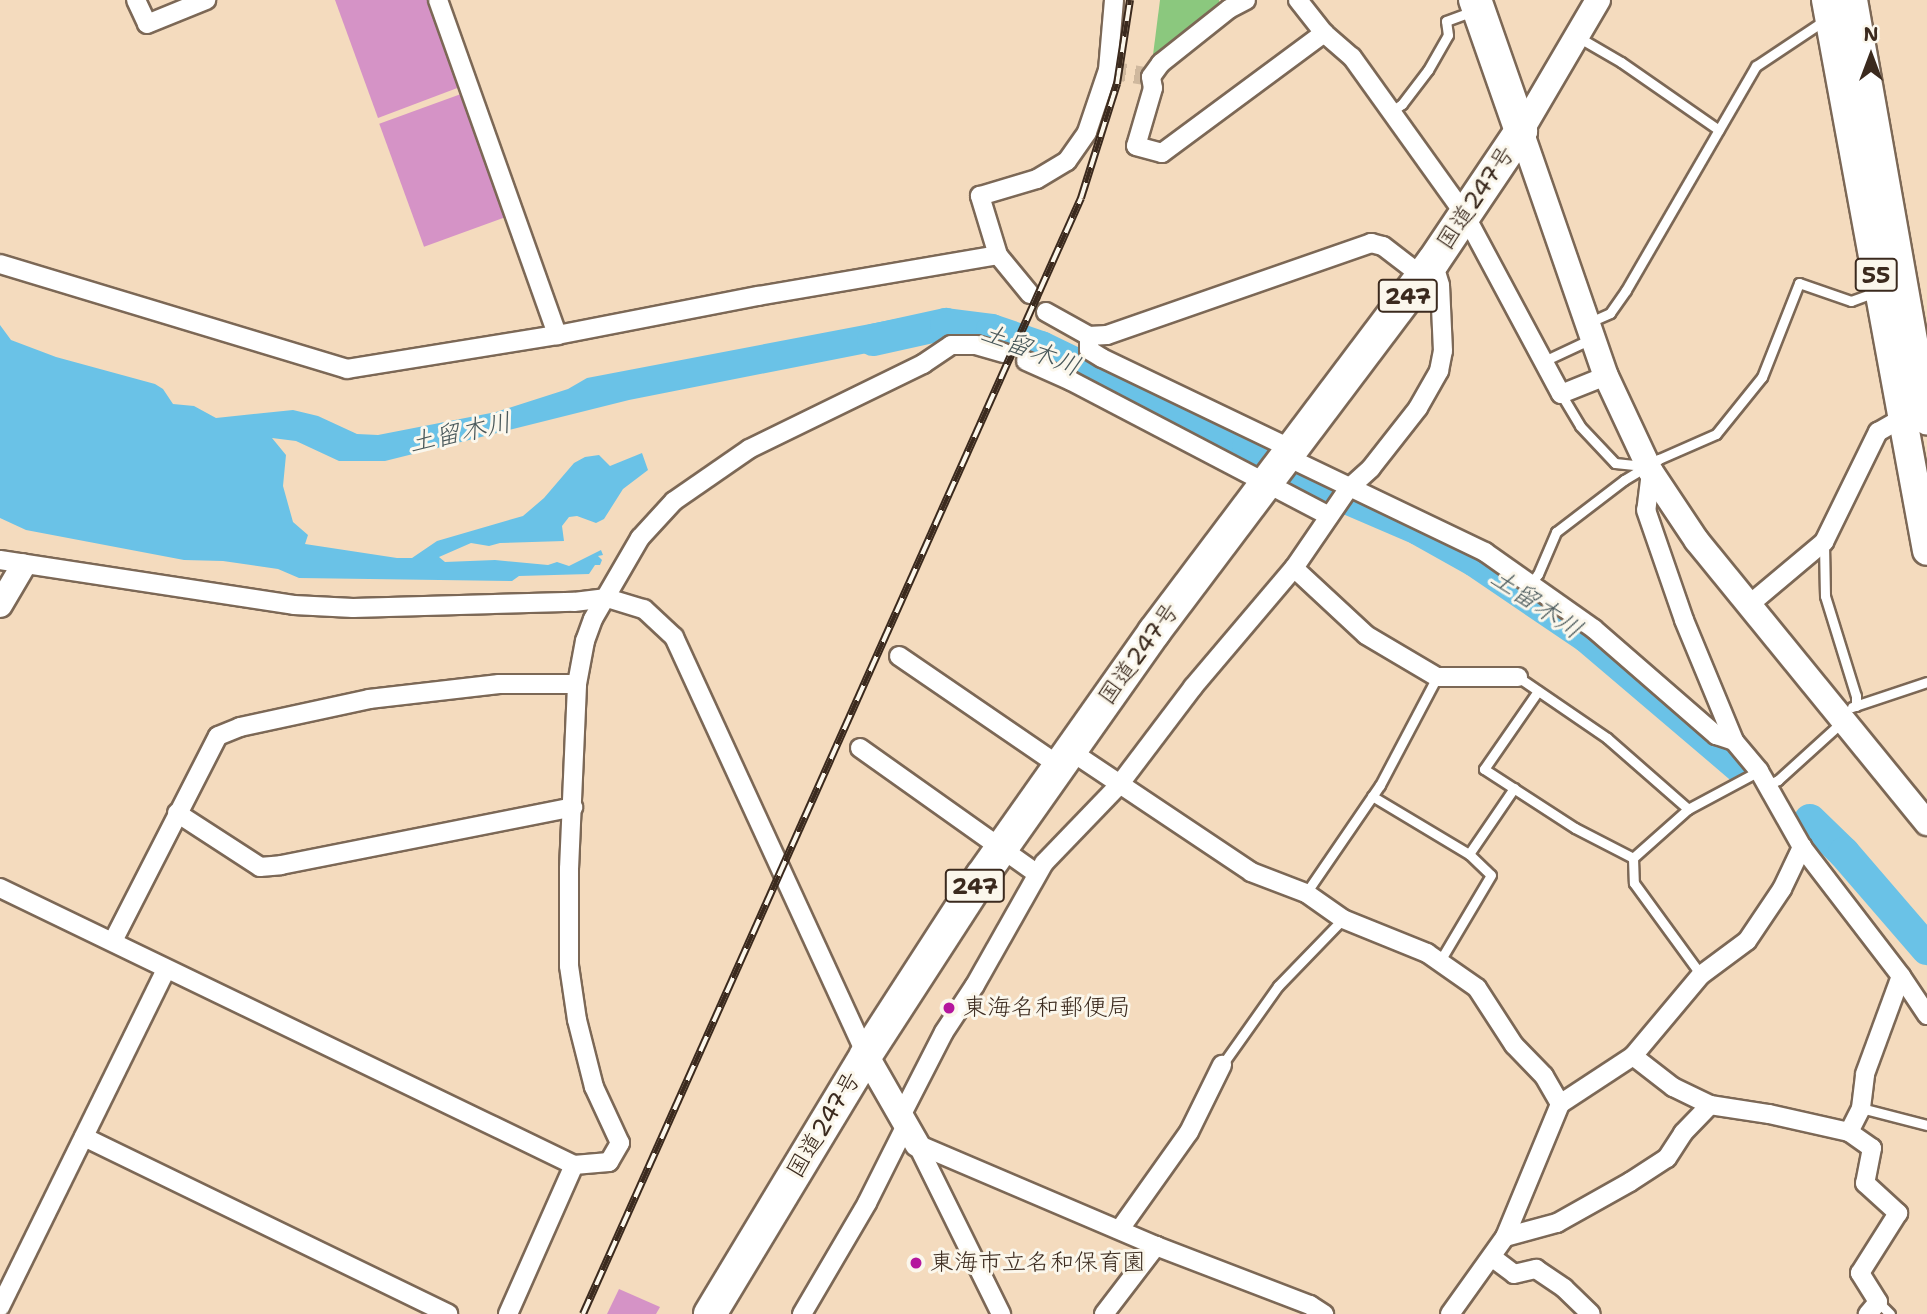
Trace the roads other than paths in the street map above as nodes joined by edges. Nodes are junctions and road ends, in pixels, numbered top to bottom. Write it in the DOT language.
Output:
graph roads {
  1 [pos="136,0"];
  2 [pos="206,0"];
  3 [pos="438,0"];
  4 [pos="1115,0"];
  5 [pos="1246,0"];
  6 [pos="1298,0"];
  7 [pos="1598,0"];
  8 [pos="1853,0"];
  9 [pos="1228,4"];
  10 [pos="1476,5"];
  11 [pos="1828,9"];
  12 [pos="1324,33"];
  13 [pos="1576,36"];
  14 [pos="1392,111"];
  15 [pos="1719,130"];
  16 [pos="1521,131"];
  17 [pos="1465,215"];
  18 [pos="998,255"];
  19 [pos="0,264"];
  20 [pos="1428,269"];
  21 [pos="1030,295"];
  22 [pos="1865,296"];
  23 [pos="1046,312"];
  24 [pos="1590,331"];
  25 [pos="557,335"];
  26 [pos="1089,336"];
  27 [pos="1004,353"];
  28 [pos="1921,354"];
  29 [pos="1026,362"];
  30 [pos="1544,362"];
  31 [pos="1606,376"];
  32 [pos="1561,394"];
  33 [pos="1914,419"];
  34 [pos="1279,467"];
  35 [pos="1649,469"];
  36 [pos="1348,489"];
  37 [pos="1330,514"];
  38 [pos="1824,542"];
  39 [pos="1927,551"];
  40 [pos="12,563"];
  41 [pos="1294,568"];
  42 [pos="1531,583"];
  43 [pos="607,598"];
  44 [pos="1750,604"];
  45 [pos="0,605"];
  46 [pos="899,656"];
  47 [pos="1437,677"];
  48 [pos="1518,677"];
  49 [pos="1927,681"];
  50 [pos="577,684"];
  51 [pos="1538,691"];
  52 [pos="1847,714"];
  53 [pos="1734,741"];
  54 [pos="860,748"];
  55 [pos="1063,757"];
  56 [pos="1763,778"];
  57 [pos="1119,785"];
  58 [pos="1514,788"];
  59 [pos="1372,796"];
  60 [pos="573,807"];
  61 [pos="1688,809"];
  62 [pos="177,813"];
  63 [pos="1927,823"];
  64 [pos="1802,847"];
  65 [pos="1000,849"];
  66 [pos="1469,854"];
  67 [pos="1633,858"];
  68 [pos="1037,874"];
  69 [pos="0,888"];
  70 [pos="1306,893"];
  71 [pos="1343,919"];
  72 [pos="113,941"];
  73 [pos="1440,961"];
  74 [pos="166,970"];
  75 [pos="1701,975"];
  76 [pos="1901,976"];
  77 [pos="1927,1015"];
  78 [pos="866,1055"];
  79 [pos="1633,1056"];
  80 [pos="1222,1065"];
  81 [pos="1560,1104"];
  82 [pos="1710,1105"];
  83 [pos="1861,1108"];
  84 [pos="1927,1125"];
  85 [pos="908,1129"];
  86 [pos="1849,1132"];
  87 [pos="84,1137"];
  88 [pos="574,1165"];
  89 [pos="1120,1229"];
  90 [pos="1505,1237"];
  91 [pos="1156,1245"];
  92 [pos="1493,1258"];
  93 [pos="0,1307"];
  94 [pos="1879,1310"];
  95 [pos="448,1314"];
  96 [pos="508,1314"];
  97 [pos="710,1314"];
  98 [pos="802,1314"];
  99 [pos="1001,1314"];
  100 [pos="1104,1314"];
  101 [pos="1324,1314"];
  102 [pos="1450,1314"];
  103 [pos="1591,1314"];
  1 -- 2 [label="street"];
  3 -- 25 [label="street"];
  4 -- 18 [label="street"];
  5 -- 9 [label="street"];
  6 -- 12 [label="street"];
  7 -- 13 [label="street"];
  8 -- 28 [label="main road, 55"];
  9 -- 12 [label="street"];
  10 -- 14 [label="lane"];
  10 -- 16 [label="highway, 国道247号"];
  11 -- 15 [label="lane"];
  11 -- 33 [label="main road, 55"];
  12 -- 14 [label="street"];
  13 -- 15 [label="lane"];
  13 -- 16 [label="street"];
  14 -- 17 [label="street"];
  15 -- 24 [label="lane"];
  16 -- 17 [label="highway, 国道247号 / 247"];
  16 -- 24 [label="street"];
  17 -- 20 [label="highway, 国道247号 / 247"];
  17 -- 30 [label="street"];
  18 -- 21 [label="street"];
  18 -- 25 [label="street"];
  19 -- 25 [label="street"];
  20 -- 26 [label="street"];
  20 -- 34 [label="highway, 国道247号 / 247"];
  20 -- 36 [label="street"];
  22 -- 35 [label="lane"];
  23 -- 26 [label="street"];
  24 -- 30 [label="lane"];
  24 -- 31 [label="street"];
  26 -- 34 [label="street"];
  27 -- 43 [label="street"];
  28 -- 33 [label="main road, 55"];
  29 -- 34 [label="street"];
  30 -- 32 [label="street"];
  31 -- 32 [label="street"];
  31 -- 35 [label="street"];
  32 -- 35 [label="lane"];
  33 -- 38 [label="street"];
  33 -- 39 [label="main road, 55"];
  34 -- 36 [label="street"];
  34 -- 37 [label="street"];
  34 -- 55 [label="highway, 国道247号 / 247"];
  35 -- 42 [label="lane"];
  35 -- 44 [label="street"];
  35 -- 53 [label="street"];
  36 -- 37 [label="street"];
  36 -- 42 [label="street"];
  37 -- 41 [label="street"];
  38 -- 44 [label="street"];
  38 -- 52 [label="lane"];
  40 -- 43 [label="street"];
  40 -- 45 [label="street"];
  41 -- 47 [label="street"];
  41 -- 57 [label="street"];
  42 -- 53 [label="street"];
  43 -- 50 [label="street"];
  43 -- 78 [label="street"];
  44 -- 52 [label="street"];
  46 -- 55 [label="street"];
  47 -- 48 [label="street"];
  47 -- 59 [label="lane"];
  48 -- 51 [label="lane"];
  49 -- 52 [label="lane"];
  50 -- 60 [label="street"];
  50 -- 62 [label="street"];
  51 -- 58 [label="lane"];
  51 -- 61 [label="lane"];
  52 -- 56 [label="lane"];
  52 -- 63 [label="street"];
  53 -- 56 [label="street"];
  54 -- 65 [label="street"];
  55 -- 57 [label="street"];
  55 -- 65 [label="highway, 国道247号 / 247"];
  56 -- 61 [label="lane"];
  56 -- 64 [label="street"];
  57 -- 68 [label="street"];
  57 -- 70 [label="street"];
  58 -- 66 [label="lane"];
  58 -- 67 [label="lane"];
  59 -- 66 [label="lane"];
  59 -- 70 [label="lane"];
  60 -- 62 [label="street"];
  60 -- 88 [label="street"];
  61 -- 67 [label="lane"];
  62 -- 72 [label="street"];
  64 -- 75 [label="street"];
  64 -- 76 [label="street"];
  65 -- 68 [label="street"];
  65 -- 78 [label="highway, 国道247号 / 247"];
  66 -- 73 [label="lane"];
  67 -- 75 [label="lane"];
  68 -- 85 [label="street"];
  69 -- 72 [label="street"];
  70 -- 71 [label="street"];
  71 -- 73 [label="street"];
  71 -- 80 [label="lane"];
  72 -- 74 [label="street"];
  73 -- 81 [label="street"];
  74 -- 87 [label="street"];
  74 -- 88 [label="street"];
  75 -- 79 [label="street"];
  76 -- 77 [label="street"];
  76 -- 83 [label="street"];
  78 -- 85 [label="street"];
  78 -- 97 [label="highway, 国道247号 / 247"];
  79 -- 81 [label="street"];
  79 -- 82 [label="street"];
  80 -- 89 [label="street"];
  81 -- 90 [label="street"];
  82 -- 86 [label="street"];
  82 -- 90 [label="street"];
  83 -- 84 [label="lane"];
  83 -- 86 [label="street"];
  85 -- 89 [label="street"];
  85 -- 98 [label="street"];
  85 -- 99 [label="street"];
  86 -- 94 [label="street"];
  87 -- 93 [label="street"];
  87 -- 95 [label="street"];
  88 -- 96 [label="street"];
  89 -- 91 [label="street"];
  90 -- 92 [label="street"];
  91 -- 100 [label="street"];
  91 -- 101 [label="street"];
  92 -- 102 [label="street"];
  92 -- 103 [label="street"];
}
